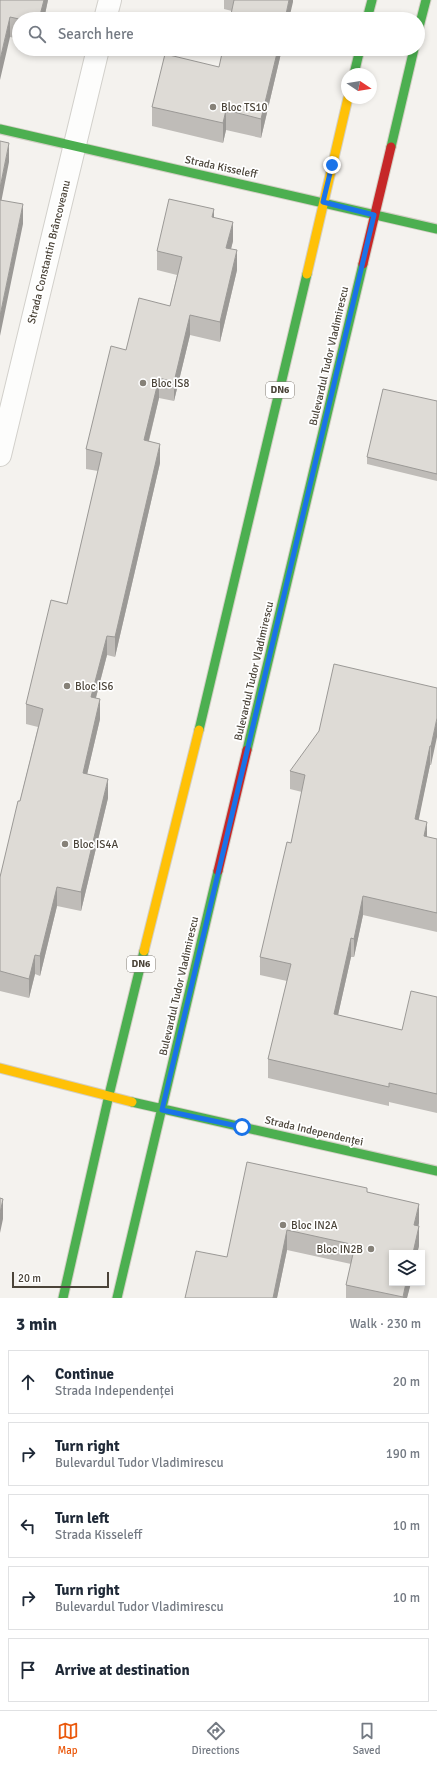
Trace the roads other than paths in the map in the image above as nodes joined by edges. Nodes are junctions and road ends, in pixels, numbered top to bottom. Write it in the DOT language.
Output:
graph roads {
  1 [pos="110,0"];
  2 [pos="372,0"];
  3 [pos="426,0"];
  4 [pos="107,12"];
  5 [pos="369,12"];
  6 [pos="423,12"];
  7 [pos="96,56"];
  8 [pos="358,56"];
  9 [pos="412,56"];
  10 [pos="355,68"];
  11 [pos="347,104"];
  12 [pos="0,129"];
  13 [pos="74,147"];
  14 [pos="323,202"];
  15 [pos="374,215"];
  16 [pos="437,229"];
  17 [pos="0,455"];
  18 [pos="0,1068"];
  19 [pos="109,1096"];
  20 [pos="162,1110"];
  21 [pos="437,1171"];
  22 [pos="62,1298"];
  23 [pos="117,1298"];
  1 -- 4 [label="street"];
  2 -- 5 [label="main road"];
  3 -- 6 [label="main road"];
  7 -- 13 [label="street, Strada Constantin Brâncoveanu"];
  8 -- 10 [label="main road"];
  9 -- 15 [label="main road, Bulevardul Tudor Vladimirescu"];
  11 -- 14 [label="main road, DN6"];
  12 -- 13 [label="main road, Strada Kisseleff"];
  13 -- 14 [label="main road, Strada Kisseleff"];
  13 -- 17 [label="street, Strada Constantin Brâncoveanu"];
  14 -- 15 [label="main road, Strada Kisseleff"];
  14 -- 19 [label="main road, DN6"];
  15 -- 16 [label="main road, Strada Kisseleff"];
  15 -- 20 [label="main road, Bulevardul Tudor Vladimirescu"];
  18 -- 19 [label="main road, Strada Independenței"];
  19 -- 20 [label="main road, Strada Independenței"];
  19 -- 22 [label="main road, DN6"];
  20 -- 21 [label="main road, Strada Independenței"];
  20 -- 23 [label="main road, Bulevardul Tudor Vladimirescu"];
}
